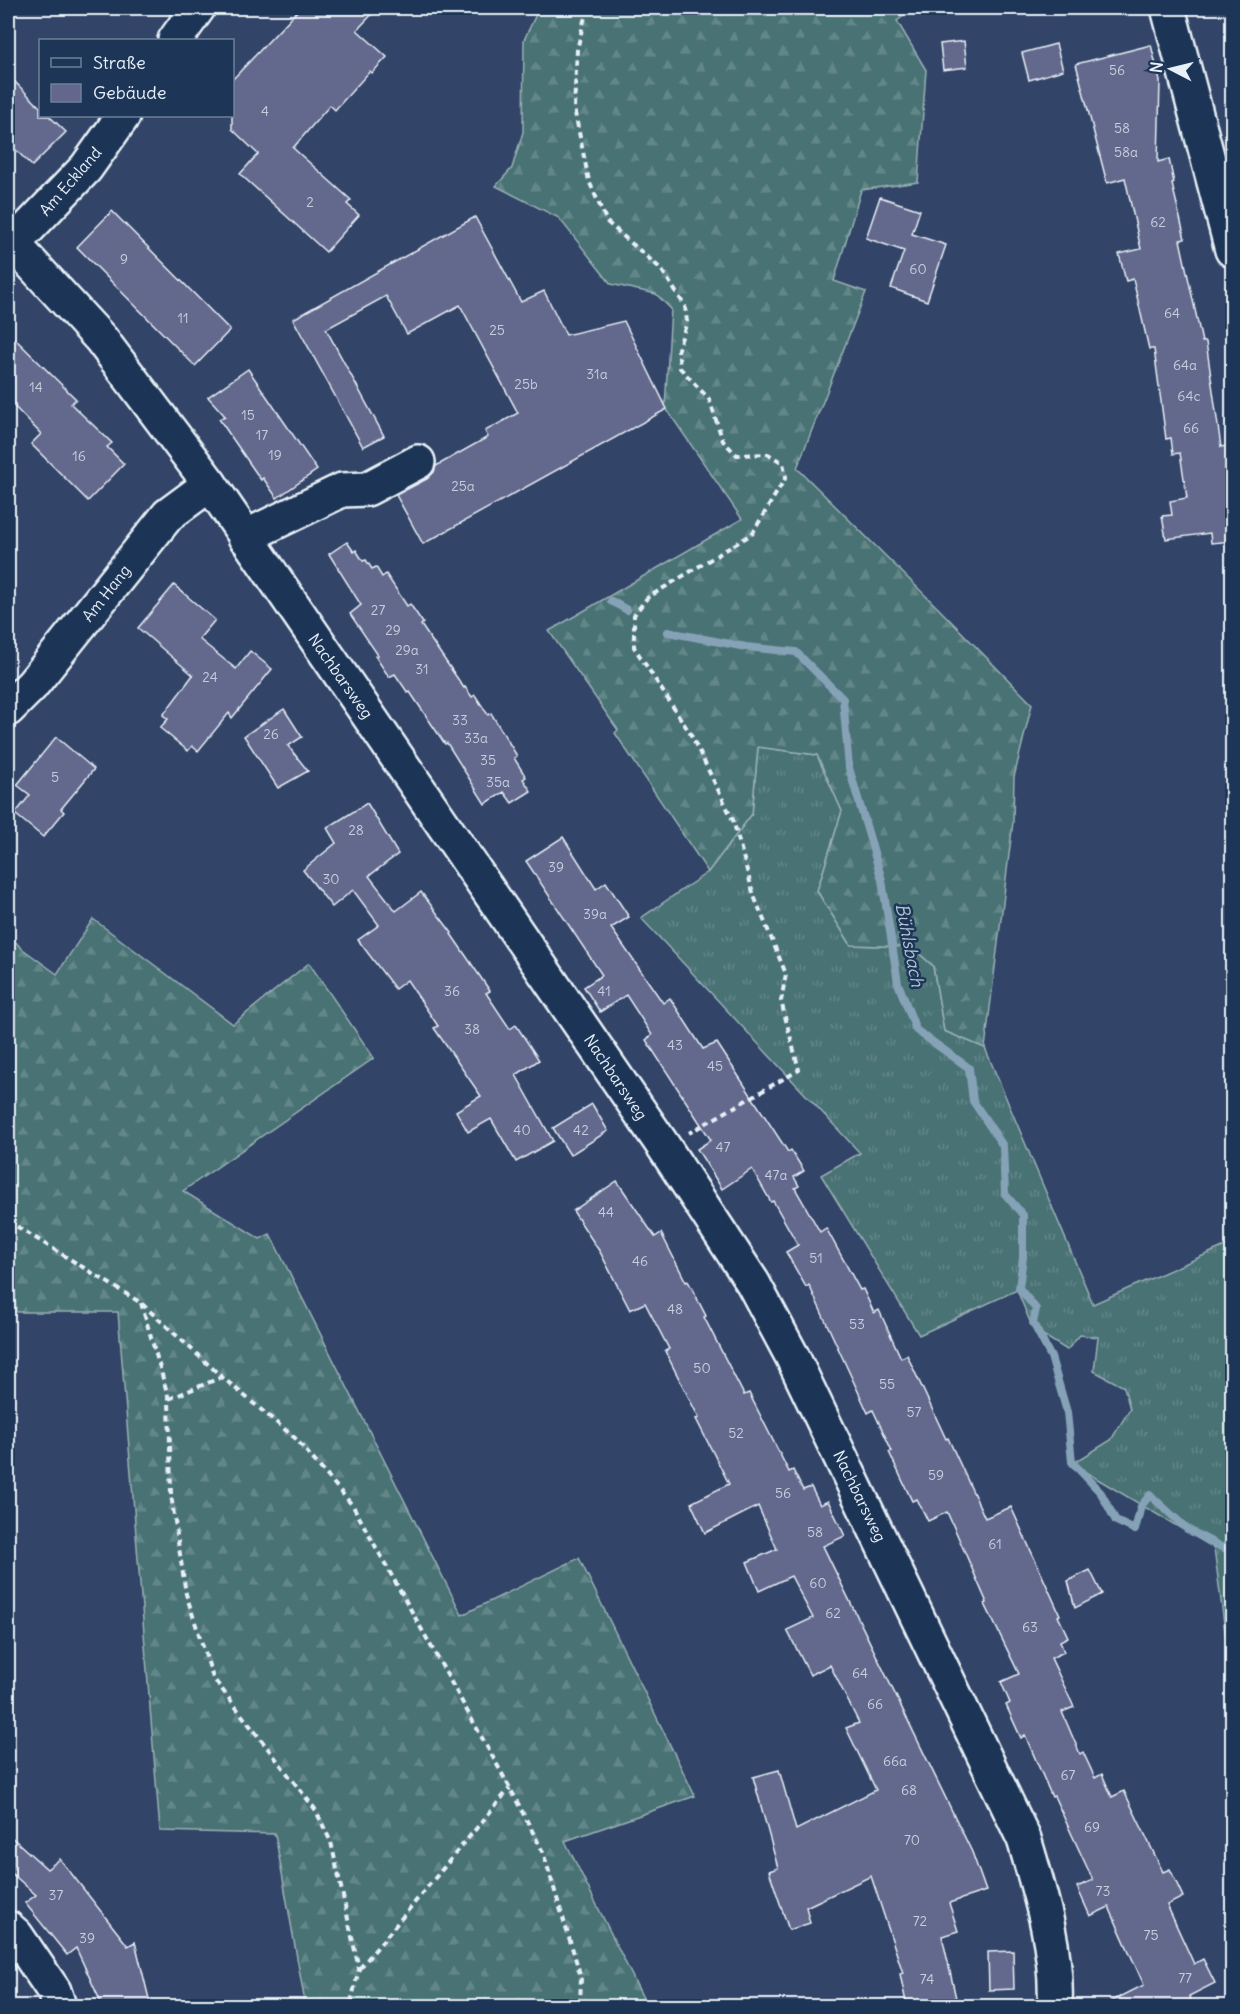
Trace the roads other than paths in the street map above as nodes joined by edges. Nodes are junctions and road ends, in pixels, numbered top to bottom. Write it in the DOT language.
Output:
graph roads {
  1 [pos="198,8"];
  2 [pos="1168,8"];
  3 [pos="176,39"];
  4 [pos="122,117"];
  5 [pos="10,241"];
  6 [pos="1233,250"];
  7 [pos="418,462"];
  8 [pos="210,484"];
  9 [pos="245,537"];
  10 [pos="8,709"];
  11 [pos="8,1928"];
  12 [pos="59,2007"];
  13 [pos="1055,2007"];
  1 -- 3 [label="street"];
  2 -- 6 [label="street"];
  4 -- 5 [label="street, Am Eckland"];
  5 -- 8 [label="street, Nachbarsweg"];
  7 -- 9 [label="street"];
  8 -- 9 [label="street, Nachbarsweg"];
  8 -- 10 [label="street, Am Hang"];
  9 -- 13 [label="street, Nachbarsweg"];
  11 -- 12 [label="street"];
}
